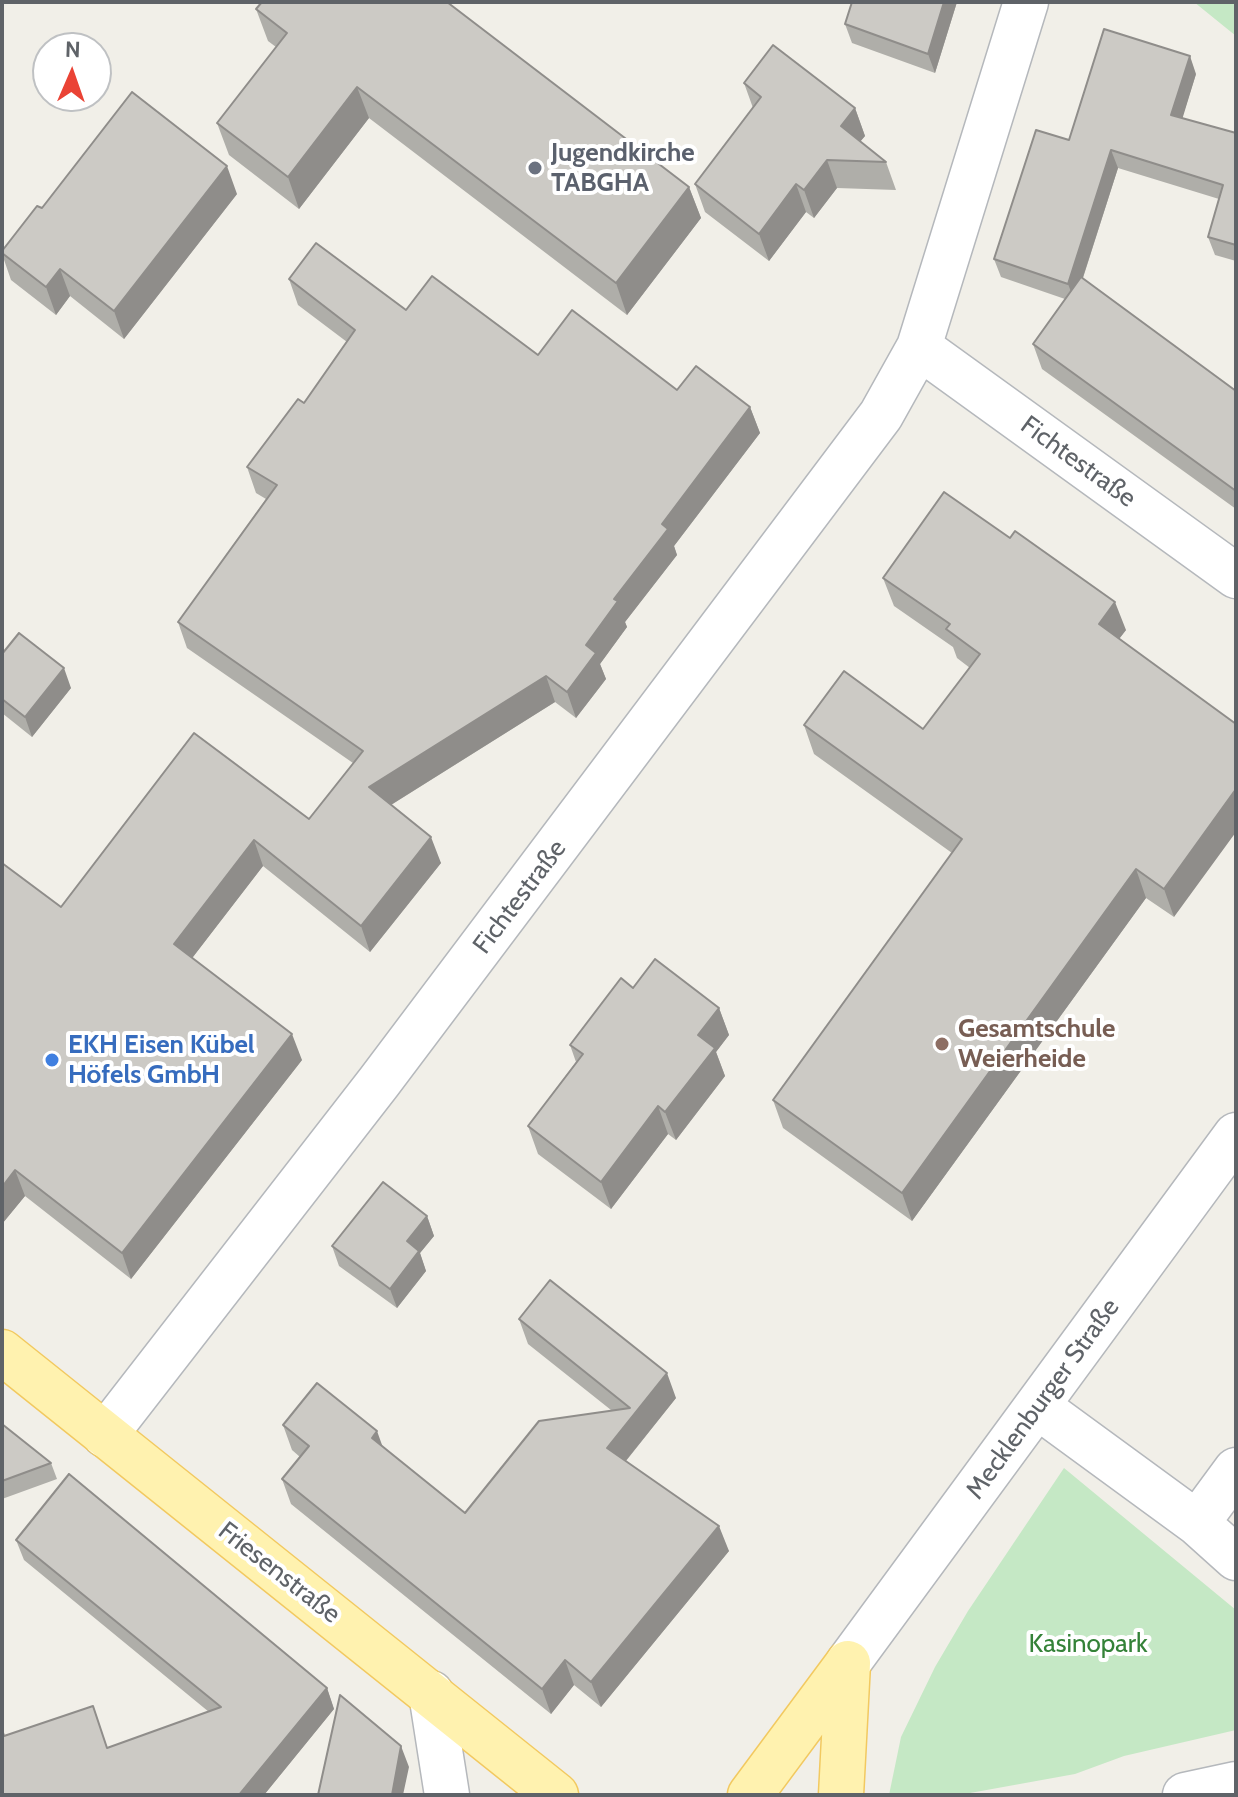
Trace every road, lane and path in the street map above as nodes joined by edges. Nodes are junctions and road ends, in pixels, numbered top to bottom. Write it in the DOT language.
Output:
graph roads {
  1 [pos="1026,2"];
  2 [pos="919,347"];
  3 [pos="1236,576"];
  4 [pos="1236,1135"];
  5 [pos="2,1352"];
  6 [pos="1037,1406"];
  7 [pos="105,1435"];
  8 [pos="1236,1470"];
  9 [pos="1197,1523"];
  10 [pos="1236,1558"];
  11 [pos="848,1663"];
  12 [pos="431,1693"];
  13 [pos="1236,1784"];
  14 [pos="447,1795"];
  15 [pos="556,1795"];
  16 [pos="750,1795"];
  17 [pos="841,1795"];
  18 [pos="1185,1795"];
  1 -- 2 [label="street, Fichtestraße"];
  2 -- 3 [label="street, Fichtestraße"];
  2 -- 7 [label="street, Fichtestraße"];
  4 -- 6 [label="street, Mecklenburger Straße"];
  5 -- 7 [label="main road, Friesenstraße"];
  6 -- 9 [label="street"];
  6 -- 11 [label="street, Mecklenburger Straße"];
  7 -- 12 [label="main road, Friesenstraße"];
  8 -- 9 [label="street"];
  9 -- 10 [label="street"];
  11 -- 16 [label="main road, Mecklenburger Straße"];
  11 -- 17 [label="main road"];
  12 -- 14 [label="street"];
  12 -- 15 [label="main road, Friesenstraße"];
  13 -- 18 [label="street"];
}
